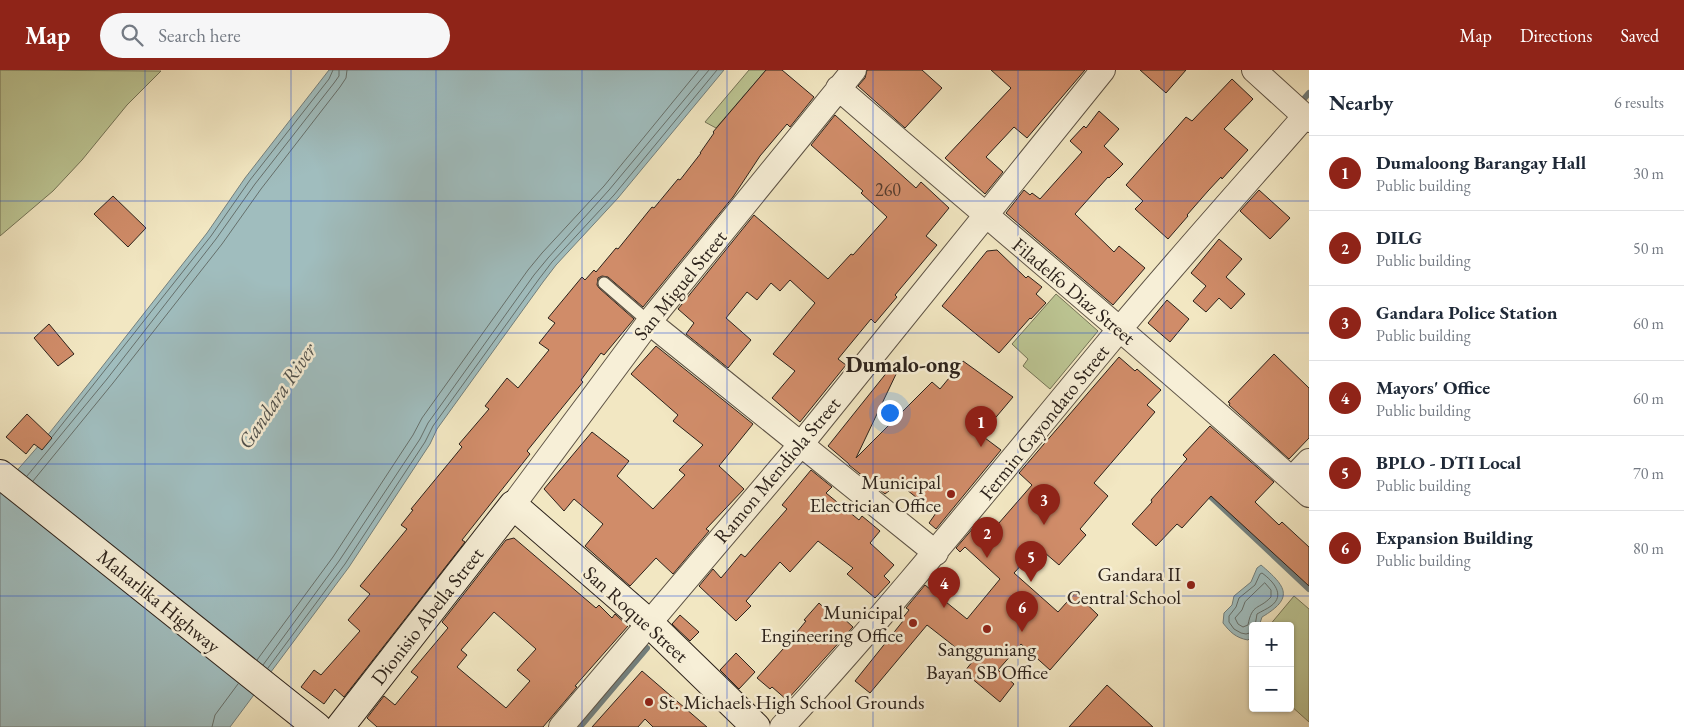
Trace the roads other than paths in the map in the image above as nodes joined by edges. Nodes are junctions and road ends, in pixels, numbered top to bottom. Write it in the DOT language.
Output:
graph roads {
  1 [pos="854,70"];
  2 [pos="1102,70"];
  3 [pos="1254,70"];
  4 [pos="838,88"];
  5 [pos="1307,118"];
  6 [pos="985,216"];
  7 [pos="604,284"];
  8 [pos="649,322"];
  9 [pos="1120,330"];
  10 [pos="802,443"];
  11 [pos="1309,461"];
  12 [pos="0,474"];
  13 [pos="1300,487"];
  14 [pos="513,505"];
  15 [pos="936,553"];
  16 [pos="649,623"];
  17 [pos="317,727"];
  18 [pos="340,727"];
  19 [pos="561,727"];
  20 [pos="756,727"];
  21 [pos="782,727"];
  1 -- 4 [label="street, San Miguel Street"];
  2 -- 6 [label="street, Ramon Mendiola Street"];
  3 -- 5 [label="street"];
  4 -- 6 [label="street, Filadelfo Diaz Street"];
  4 -- 8 [label="street, San Miguel Street"];
  5 -- 9 [label="street, Fermin Gayondato Street"];
  6 -- 9 [label="street, Filadelfo Diaz Street"];
  6 -- 10 [label="street, Ramon Mendiola Street"];
  7 -- 8 [label="lane"];
  8 -- 10 [label="street"];
  8 -- 14 [label="street, San Miguel Street"];
  9 -- 13 [label="street, Filadelfo Diaz Street"];
  9 -- 15 [label="street, Fermin Gayondato Street"];
  10 -- 15 [label="street"];
  10 -- 16 [label="street, Ramon Mendiola Street"];
  11 -- 13 [label="street"];
  12 -- 17 [label="main road, Maharlika Highway"];
  14 -- 16 [label="main road, San Roque Street"];
  14 -- 18 [label="main road, Dionisio Abella Street"];
  15 -- 21 [label="street, Fermin Gayondato Street"];
  16 -- 19 [label="street, Ramon Mendiola Street"];
  16 -- 20 [label="main road, San Roque Street"];
}
